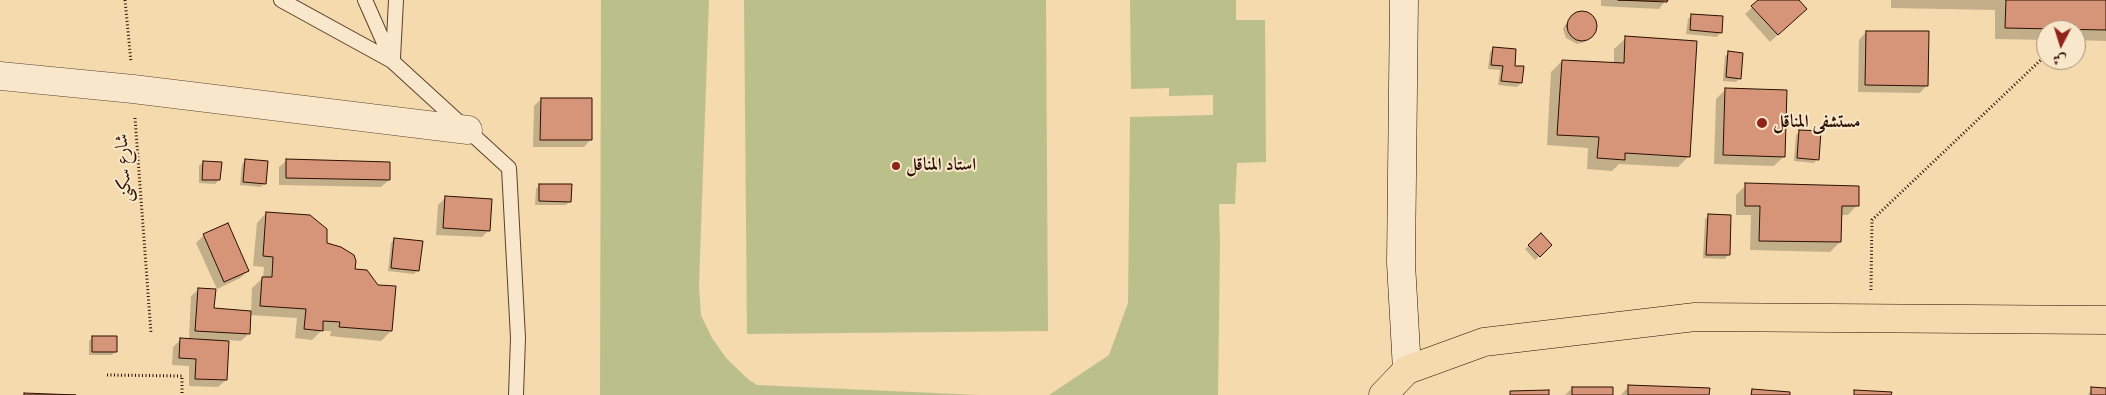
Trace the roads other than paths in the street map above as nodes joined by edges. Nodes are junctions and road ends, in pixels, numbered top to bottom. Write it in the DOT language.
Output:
graph roads {
  1 [pos="281,0"];
  2 [pos="366,0"];
  3 [pos="396,0"];
  4 [pos="1404,0"];
  5 [pos="392,61"];
  6 [pos="0,76"];
  7 [pos="468,130"];
  8 [pos="2106,320"];
  9 [pos="1408,370"];
  10 [pos="516,395"];
  11 [pos="1382,395"];
  1 -- 5 [label="lane"];
  2 -- 5 [label="lane"];
  3 -- 5 [label="lane"];
  4 -- 9 [label="street"];
  5 -- 7 [label="lane"];
  6 -- 7 [label="street"];
  7 -- 10 [label="lane"];
  8 -- 9 [label="main road"];
  9 -- 11 [label="main road"];
}
